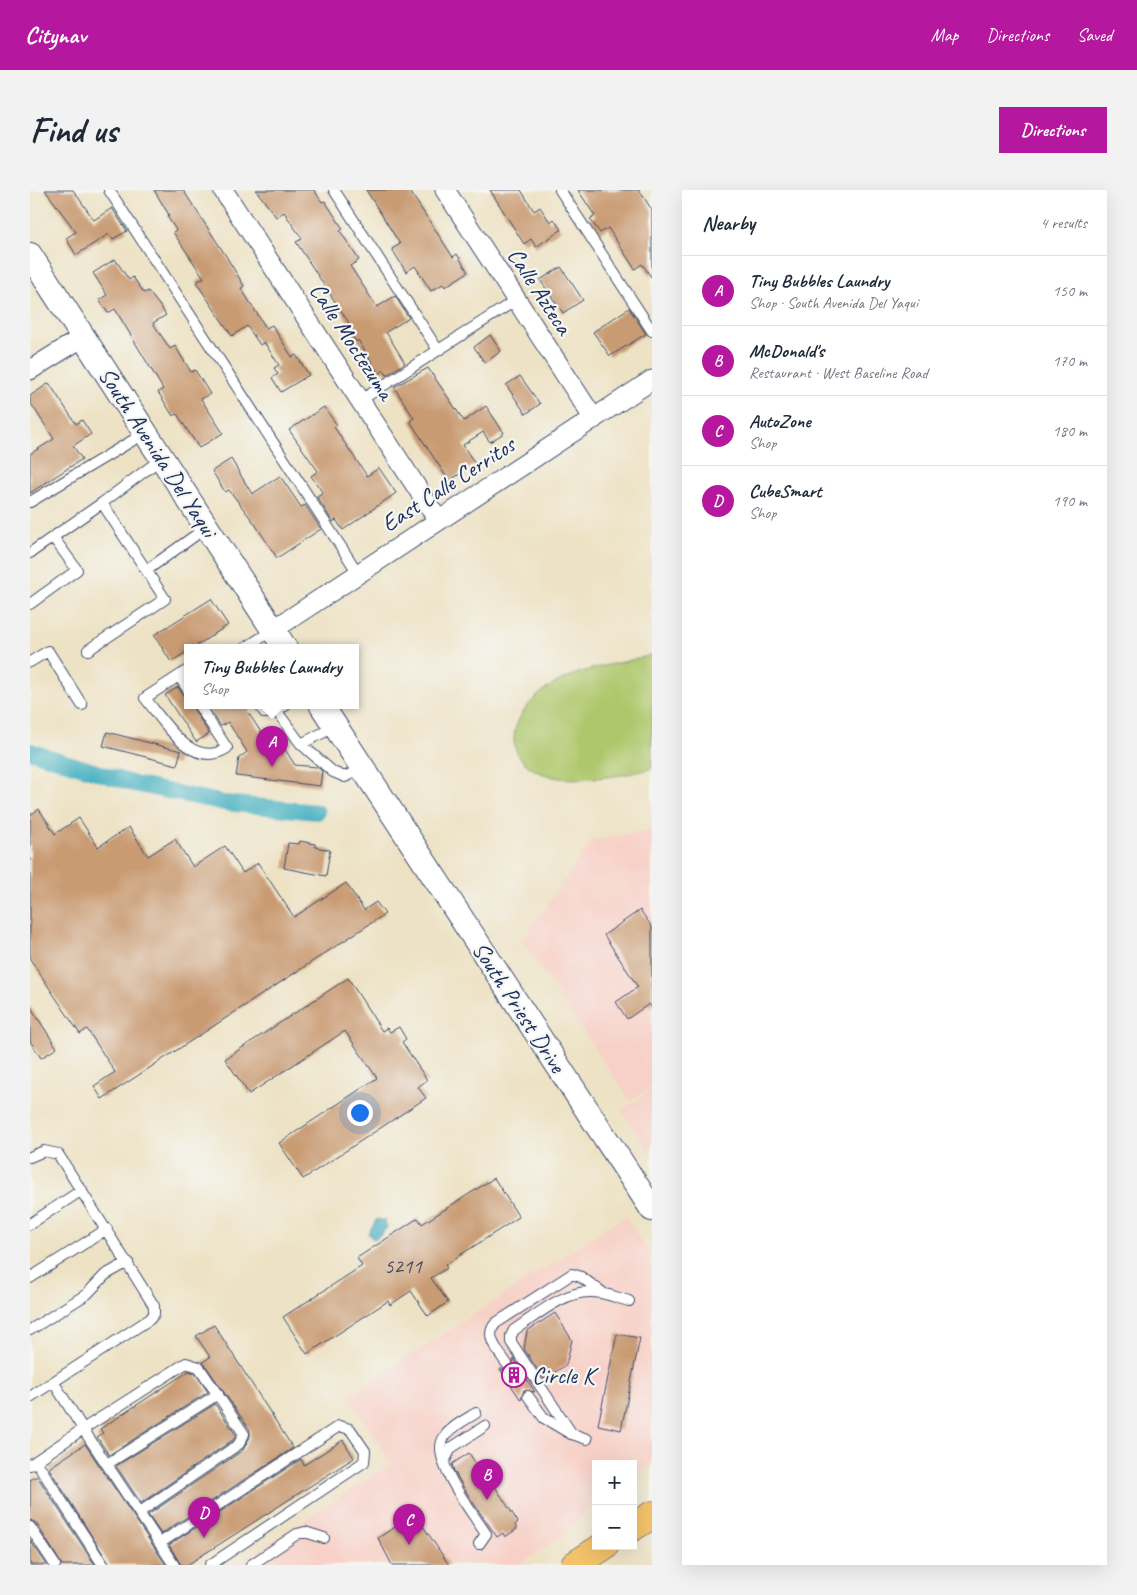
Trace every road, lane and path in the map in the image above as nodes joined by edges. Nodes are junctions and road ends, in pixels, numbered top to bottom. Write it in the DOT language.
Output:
graph roads {
  1 [pos="109,190"];
  2 [pos="223,190"];
  3 [pos="334,190"];
  4 [pos="445,190"];
  5 [pos="560,190"];
  6 [pos="30,255"];
  7 [pos="516,300"];
  8 [pos="652,331"];
  9 [pos="83,337"];
  10 [pos="438,350"];
  11 [pos="30,370"];
  12 [pos="652,380"];
  13 [pos="361,400"];
  14 [pos="594,418"];
  15 [pos="145,433"];
  16 [pos="161,459"];
  17 [pos="30,502"];
  18 [pos="102,503"];
  19 [pos="438,520"];
  20 [pos="206,527"];
  21 [pos="53,537"];
  22 [pos="30,553"];
  23 [pos="147,570"];
  24 [pos="358,573"];
  25 [pos="30,604"];
  26 [pos="279,639"];
  27 [pos="260,644"];
  28 [pos="88,650"];
  29 [pos="30,662"];
  30 [pos="184,673"];
  31 [pos="179,676"];
  32 [pos="184,684"];
  33 [pos="82,705"];
  34 [pos="201,709"];
  35 [pos="262,709"];
  36 [pos="277,709"];
  37 [pos="281,709"];
  38 [pos="324,709"];
  39 [pos="336,726"];
  40 [pos="301,744"];
  41 [pos="363,767"];
  42 [pos="30,1157"];
  43 [pos="82,1190"];
  44 [pos="652,1209"];
  45 [pos="30,1224"];
  46 [pos="107,1229"];
  47 [pos="128,1262"];
  48 [pos="30,1278"];
  49 [pos="605,1294"];
  50 [pos="629,1301"];
  51 [pos="30,1330"];
  52 [pos="507,1364"];
  53 [pos="54,1383"];
  54 [pos="218,1394"];
  55 [pos="528,1396"];
  56 [pos="30,1397"];
  57 [pos="476,1413"];
  58 [pos="485,1426"];
  59 [pos="83,1429"];
  60 [pos="572,1434"];
  61 [pos="587,1440"];
  62 [pos="444,1462"];
  63 [pos="33,1463"];
  64 [pos="107,1464"];
  65 [pos="140,1512"];
  66 [pos="652,1515"];
  67 [pos="637,1524"];
  68 [pos="30,1527"];
  69 [pos="324,1538"];
  70 [pos="160,1543"];
  71 [pos="479,1544"];
  72 [pos="598,1550"];
  73 [pos="55,1565"];
  74 [pos="103,1565"];
  75 [pos="174,1565"];
  76 [pos="210,1565"];
  77 [pos="251,1565"];
  78 [pos="575,1565"];
  1 -- 24 [label="lane"];
  2 -- 13 [label="street, Calle Moctezuma"];
  3 -- 10 [label="lane"];
  4 -- 7 [label="street, Calle Azteca"];
  5 -- 8 [label="lane"];
  6 -- 9 [label="street, South Avenida Del Yaqui"];
  7 -- 10 [label="lane"];
  7 -- 14 [label="street, Calle Azteca"];
  9 -- 11 [label="street"];
  9 -- 15 [label="street, South Avenida Del Yaqui"];
  10 -- 13 [label="lane"];
  12 -- 14 [label="street, East Calle Cerritos"];
  13 -- 19 [label="street, Calle Moctezuma"];
  14 -- 19 [label="street, East Calle Cerritos"];
  15 -- 16 [label="street, South Avenida Del Yaqui"];
  15 -- 17 [label="lane"];
  16 -- 18 [label="lane"];
  16 -- 20 [label="street, South Avenida Del Yaqui"];
  18 -- 21 [label="lane"];
  18 -- 23 [label="lane"];
  19 -- 24 [label="street, East Calle Cerritos"];
  20 -- 23 [label="lane"];
  20 -- 26 [label="street, South Avenida Del Yaqui"];
  21 -- 22 [label="lane"];
  21 -- 25 [label="lane"];
  23 -- 28 [label="lane"];
  24 -- 26 [label="street, East Calle Cerritos"];
  26 -- 27 [label="lane"];
  29 -- 33 [label="lane"];
  30 -- 31 [label="lane"];
  31 -- 32 [label="lane"];
  31 -- 34 [label="lane"];
  35 -- 36 [label="lane"];
  37 -- 40 [label="lane"];
  38 -- 39 [label="street"];
  39 -- 40 [label="lane"];
  39 -- 41 [label="street"];
  40 -- 41 [label="lane"];
  41 -- 44 [label="street, South Priest Drive"];
  42 -- 43 [label="lane"];
  43 -- 45 [label="lane"];
  43 -- 46 [label="lane"];
  46 -- 47 [label="lane"];
  46 -- 48 [label="lane"];
  47 -- 51 [label="lane"];
  47 -- 53 [label="lane"];
  49 -- 50 [label="lane"];
  49 -- 52 [label="lane"];
  49 -- 60 [label="lane"];
  53 -- 56 [label="lane"];
  53 -- 59 [label="lane"];
  54 -- 59 [label="lane"];
  54 -- 64 [label="lane"];
  54 -- 65 [label="lane"];
  55 -- 60 [label="lane"];
  57 -- 62 [label="lane"];
  58 -- 62 [label="lane"];
  59 -- 63 [label="lane"];
  59 -- 64 [label="lane"];
  60 -- 61 [label="lane"];
  62 -- 71 [label="lane"];
  63 -- 74 [label="lane"];
  64 -- 65 [label="lane"];
  65 -- 70 [label="lane"];
  66 -- 67 [label="main road"];
  68 -- 73 [label="lane"];
  69 -- 77 [label="lane"];
  70 -- 75 [label="lane"];
  70 -- 76 [label="lane"];
  72 -- 78 [label="main road"];
}
